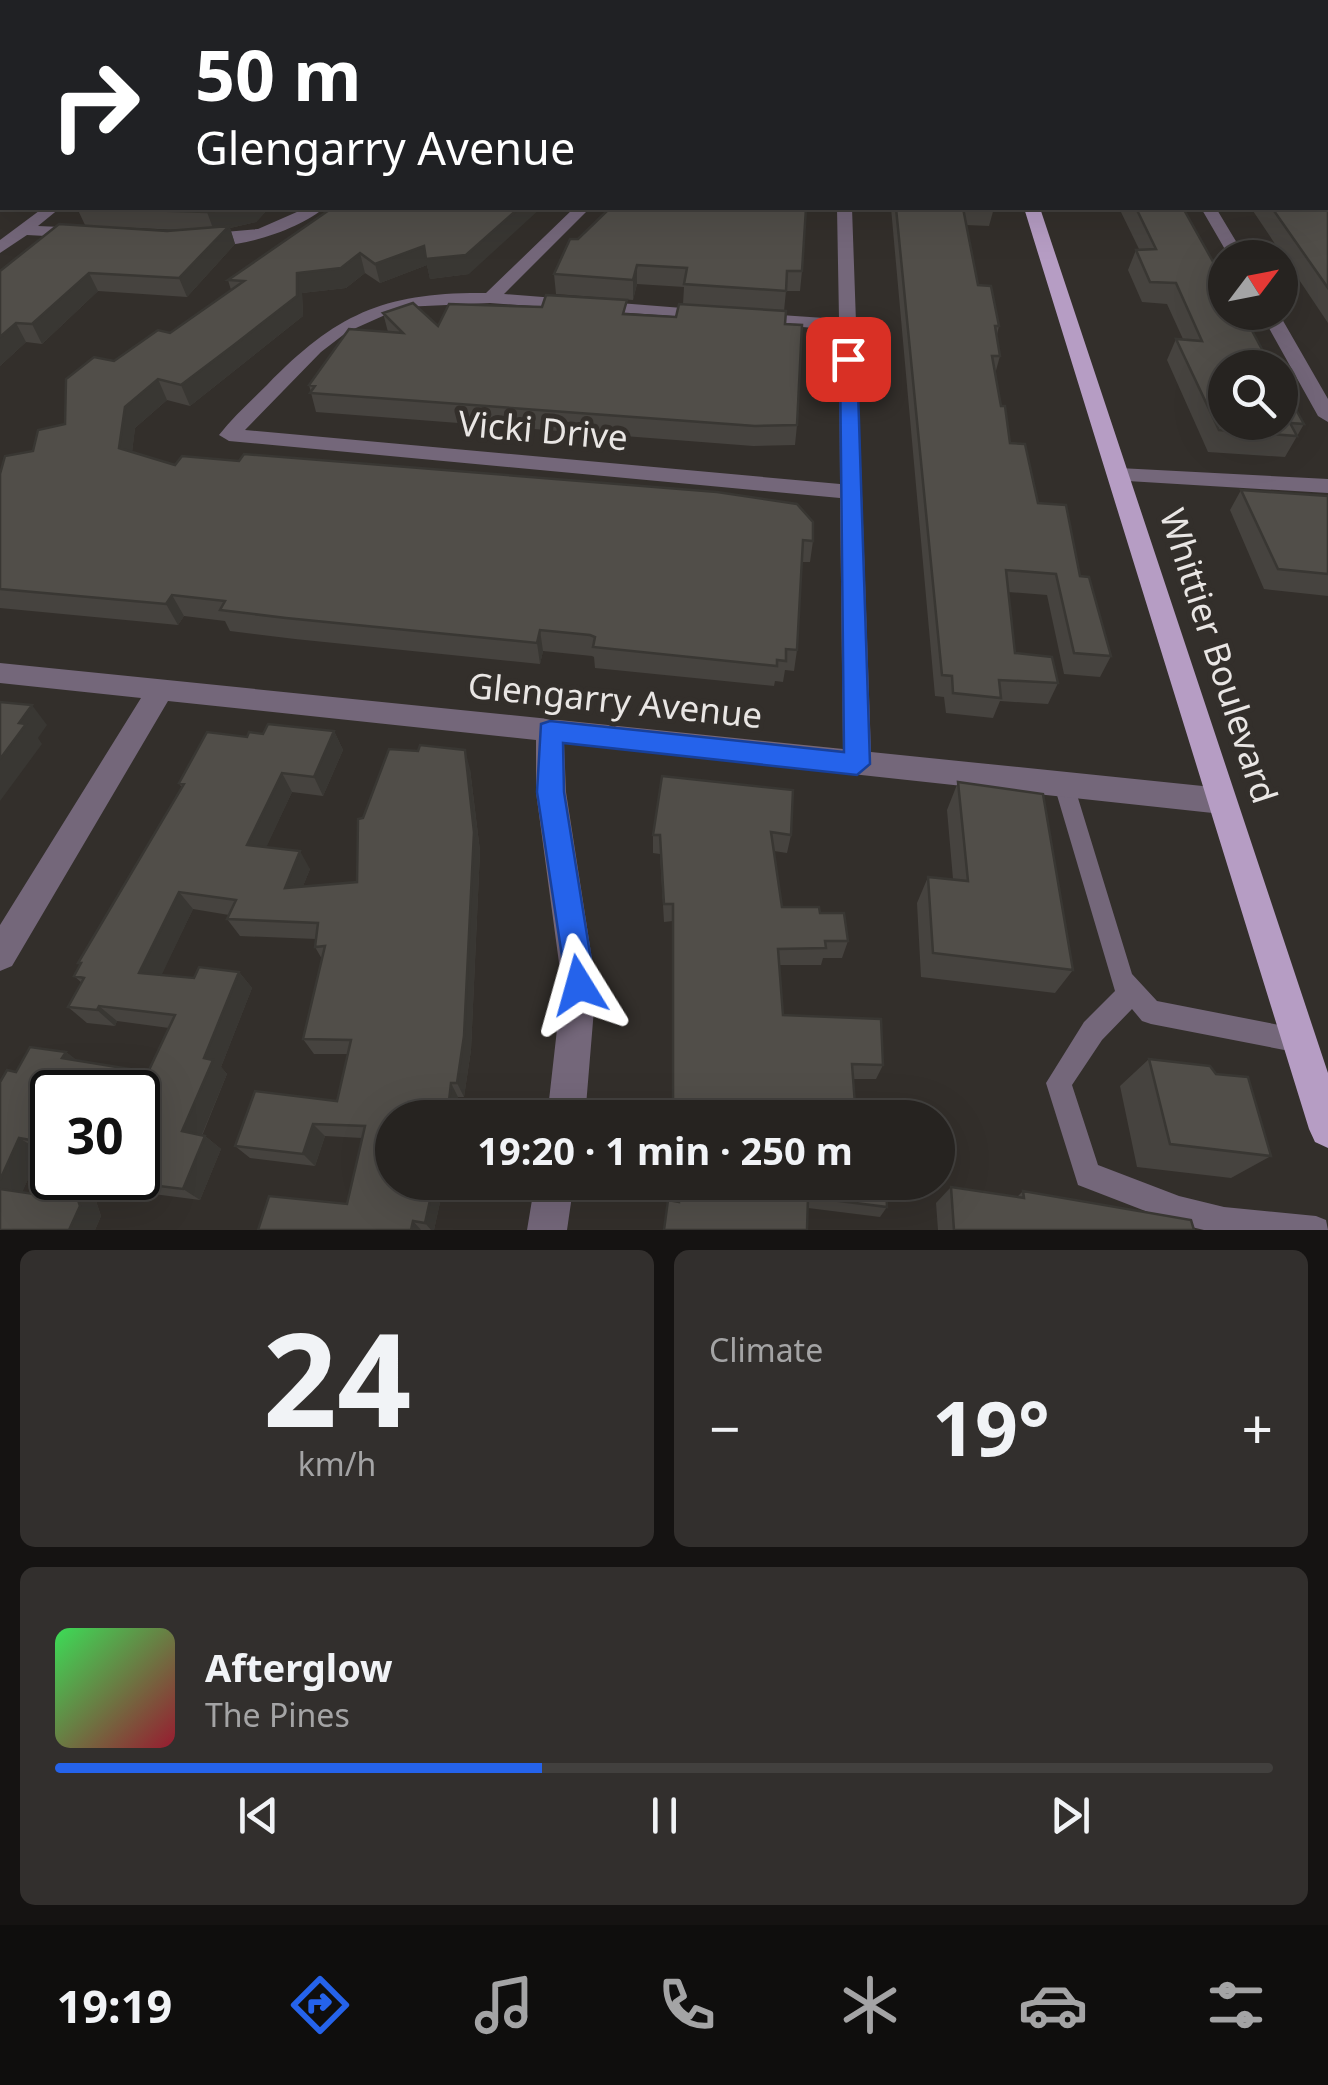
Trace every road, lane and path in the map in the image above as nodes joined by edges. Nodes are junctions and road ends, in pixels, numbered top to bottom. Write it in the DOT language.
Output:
graph roads {
  1 [pos="49,210"];
  2 [pos="313,210"];
  3 [pos="580,210"];
  4 [pos="845,210"];
  5 [pos="1033,210"];
  6 [pos="1210,210"];
  7 [pos="23,230"];
  8 [pos="101,234"];
  9 [pos="180,238"];
  10 [pos="1228,240"];
  11 [pos="0,248"];
  12 [pos="490,298"];
  13 [pos="848,325"];
  14 [pos="1279,330"];
  15 [pos="1328,416"];
  16 [pos="1119,474"];
  17 [pos="1328,486"];
  18 [pos="851,492"];
  19 [pos="0,673"];
  20 [pos="161,689"];
  21 [pos="550,732"];
  22 [pos="857,764"];
  23 [pos="1064,785"];
  24 [pos="1222,801"];
  25 [pos="0,954"];
  26 [pos="1132,991"];
  27 [pos="1300,1041"];
  28 [pos="568,1100"];
  29 [pos="1328,1129"];
  30 [pos="552,1200"];
  31 [pos="547,1230"];
  32 [pos="1316,1230"];
  1 -- 7 [label="street"];
  2 -- 9 [label="street"];
  3 -- 12 [label="street"];
  4 -- 13 [label="street"];
  5 -- 16 [label="main road, Whittier Boulevard"];
  6 -- 10 [label="street"];
  7 -- 8 [label="street"];
  7 -- 11 [label="street"];
  12 -- 13 [label="street"];
  12 -- 18 [label="street, Vicki Drive"];
  13 -- 18 [label="street"];
  14 -- 15 [label="street"];
  16 -- 17 [label="street"];
  16 -- 24 [label="main road, Whittier Boulevard"];
  18 -- 22 [label="street"];
  19 -- 20 [label="street, Glengarry Avenue"];
  20 -- 21 [label="street, Glengarry Avenue"];
  20 -- 25 [label="street"];
  21 -- 22 [label="street, Glengarry Avenue"];
  21 -- 28 [label="street"];
  22 -- 23 [label="street, Glengarry Avenue"];
  23 -- 24 [label="street, Glengarry Avenue"];
  23 -- 26 [label="lane"];
  24 -- 27 [label="main road, Whittier Boulevard"];
  26 -- 27 [label="lane"];
  26 -- 32 [label="lane"];
  27 -- 29 [label="main road, Whittier Boulevard"];
  30 -- 31 [label="street"];
}
